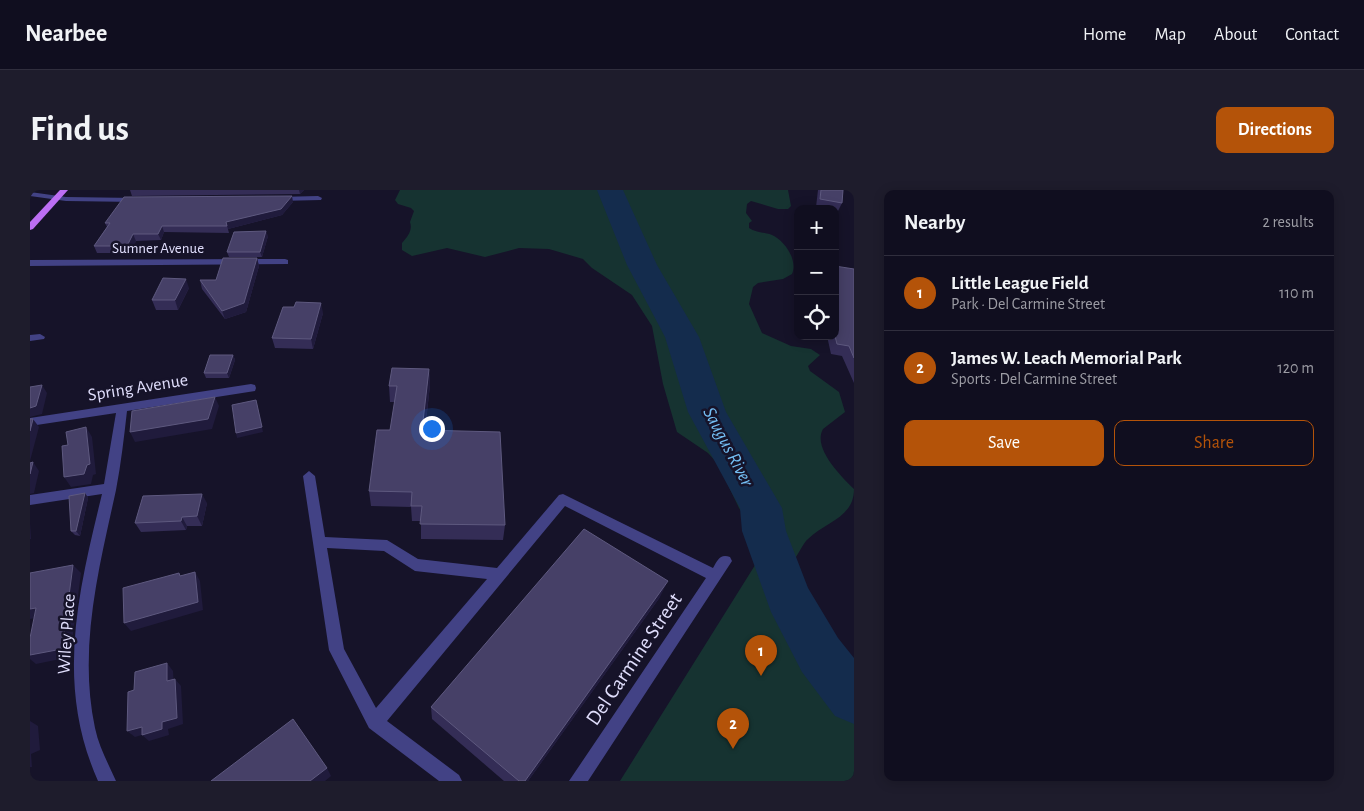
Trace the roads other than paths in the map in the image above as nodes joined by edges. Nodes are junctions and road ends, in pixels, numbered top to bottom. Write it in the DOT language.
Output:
graph roads {
  1 [pos="64,190"];
  2 [pos="30,194"];
  3 [pos="318,198"];
  4 [pos="57,199"];
  5 [pos="270,199"];
  6 [pos="146,200"];
  7 [pos="30,227"];
  8 [pos="285,262"];
  9 [pos="30,263"];
  10 [pos="251,388"];
  11 [pos="122,409"];
  12 [pos="30,422"];
  13 [pos="309,476"];
  14 [pos="110,488"];
  15 [pos="30,500"];
  16 [pos="320,542"];
  17 [pos="725,561"];
  18 [pos="500,574"];
  19 [pos="715,576"];
  20 [pos="375,722"];
  21 [pos="107,781"];
  22 [pos="453,781"];
  23 [pos="578,781"];
  1 -- 4 [label="main road"];
  2 -- 4 [label="street"];
  3 -- 5 [label="street"];
  4 -- 6 [label="street"];
  4 -- 7 [label="main road"];
  8 -- 9 [label="street, Sumner Avenue"];
  10 -- 11 [label="street, Spring Avenue"];
  11 -- 12 [label="street, Spring Avenue"];
  11 -- 14 [label="street, Wiley Place"];
  13 -- 16 [label="street"];
  14 -- 15 [label="street"];
  14 -- 21 [label="street, Wiley Place"];
  16 -- 18 [label="street"];
  16 -- 20 [label="street"];
  17 -- 19 [label="street, Del Carmine Street"];
  18 -- 19 [label="street"];
  18 -- 20 [label="street"];
  19 -- 23 [label="street, Del Carmine Street"];
  20 -- 22 [label="street"];
}
